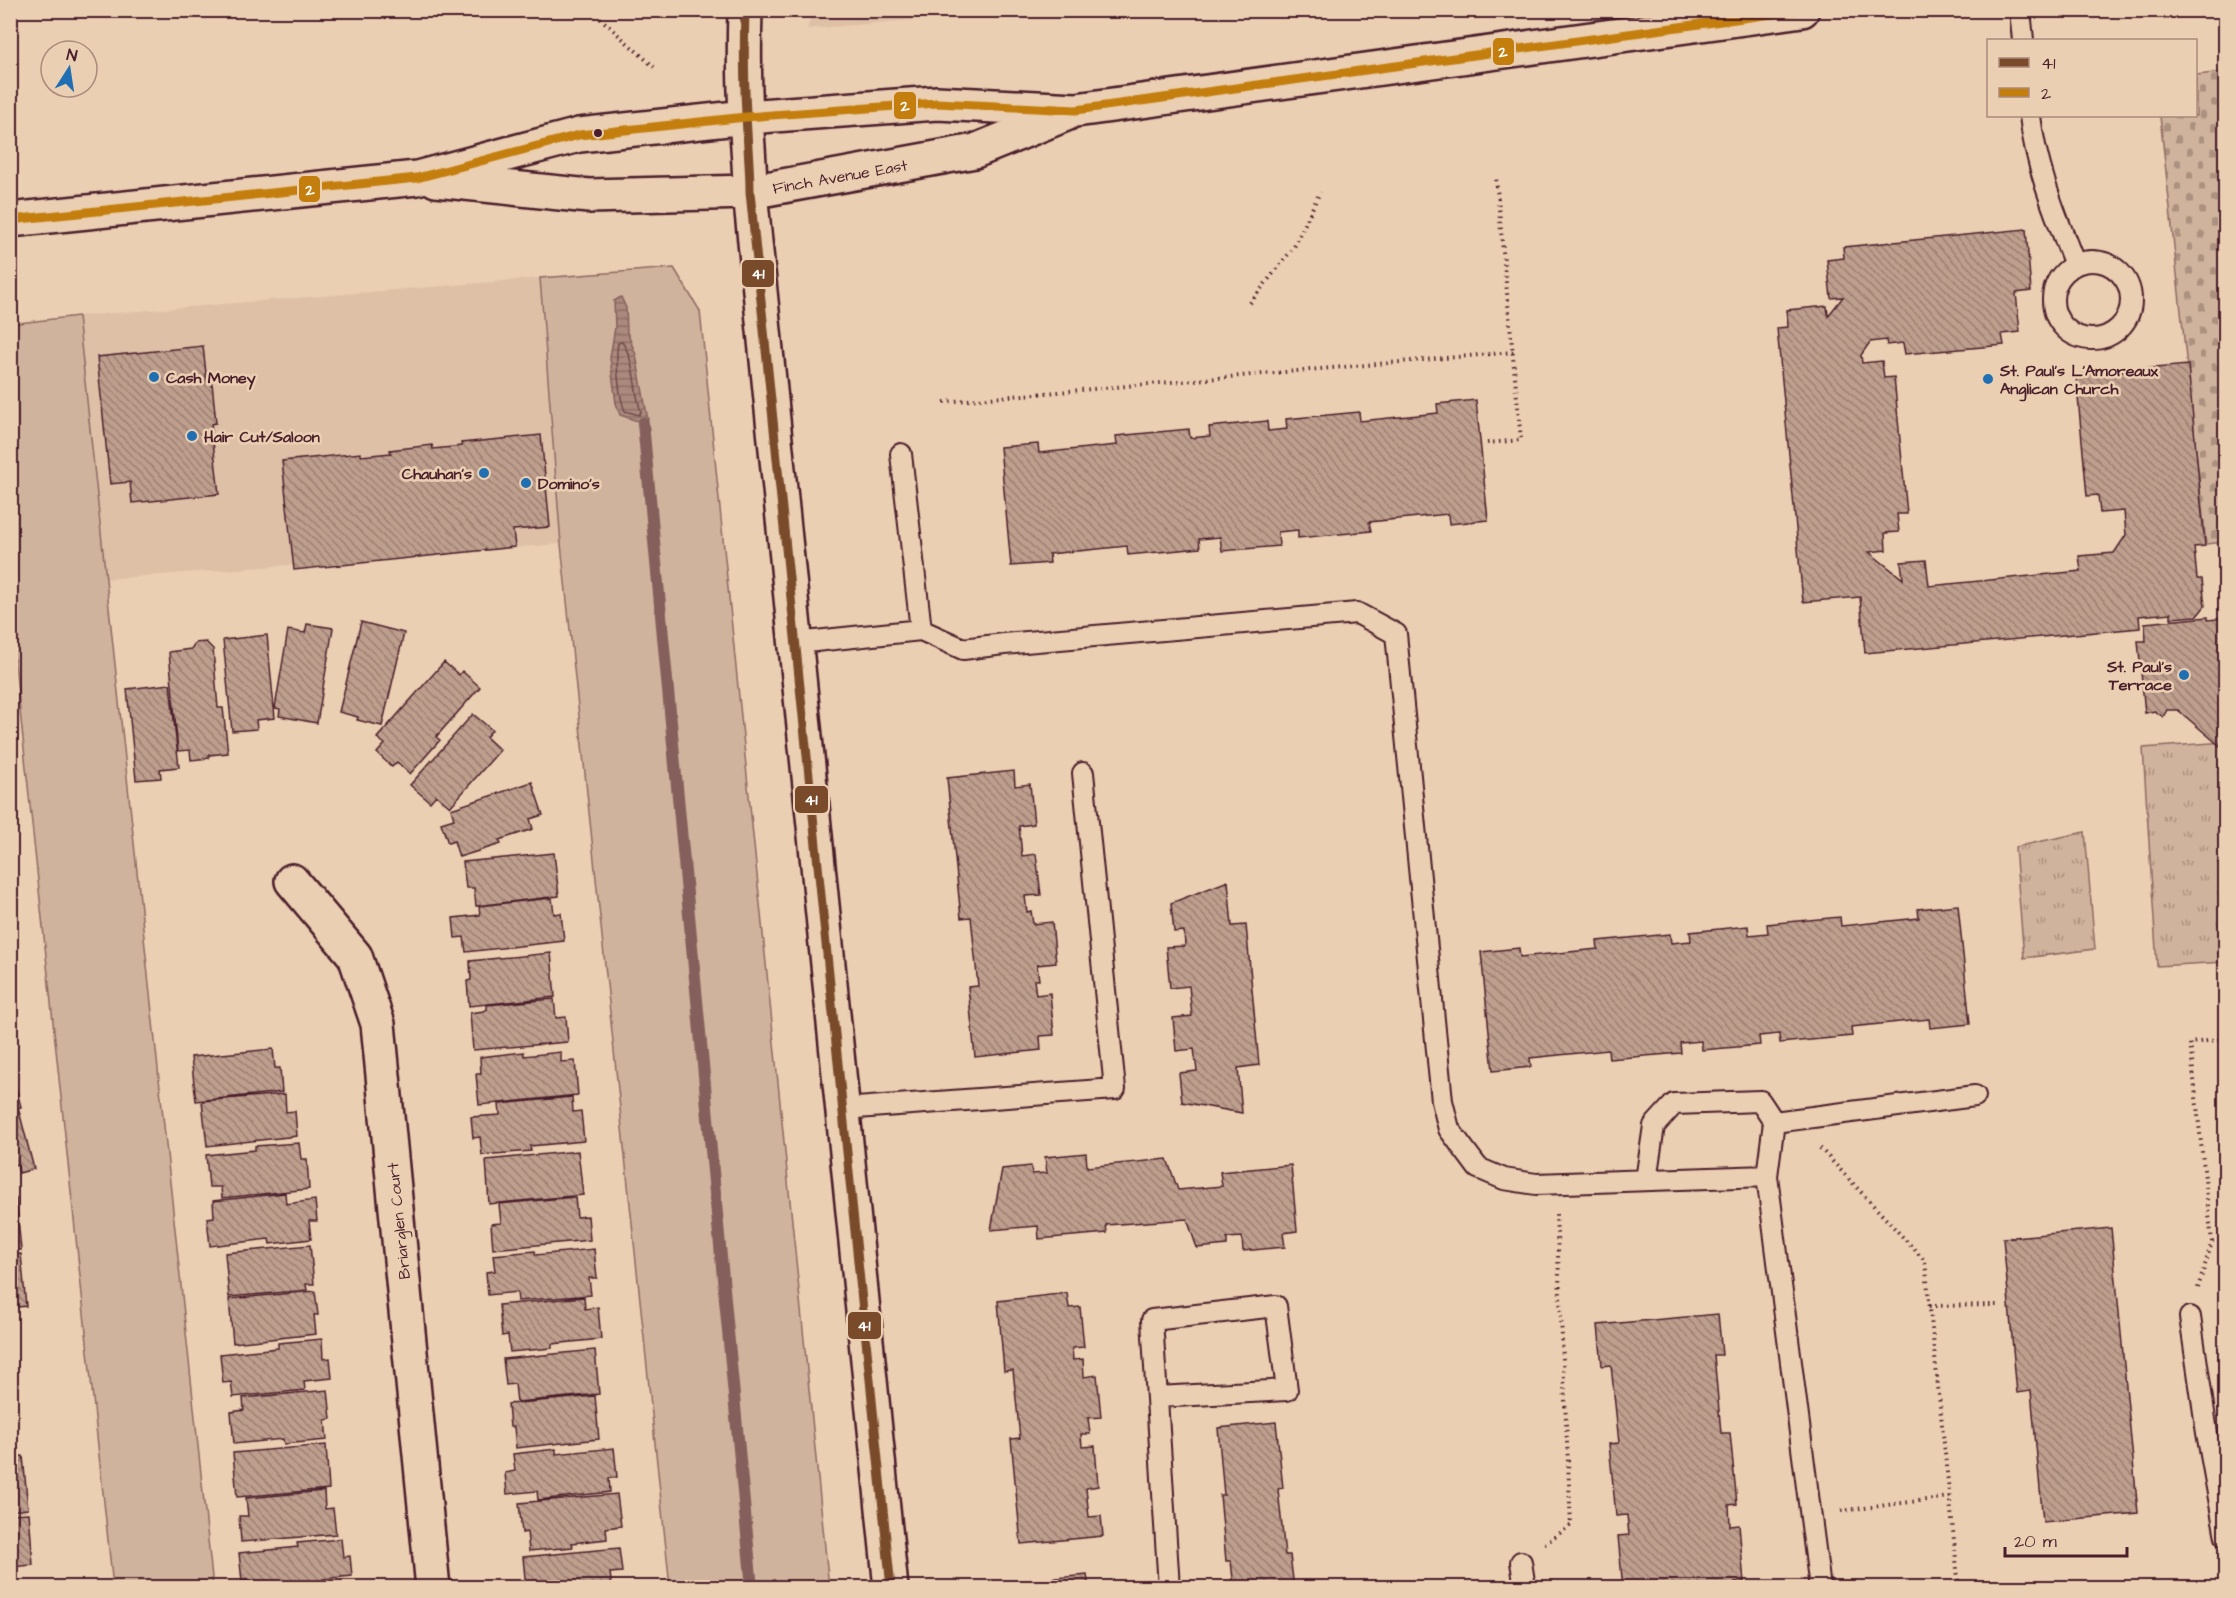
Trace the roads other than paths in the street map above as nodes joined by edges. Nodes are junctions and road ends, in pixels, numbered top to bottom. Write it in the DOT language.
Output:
graph roads {
  1 [pos="745,10"];
  2 [pos="1802,10"];
  3 [pos="2020,10"];
  4 [pos="2023,39"];
  5 [pos="1076,110"];
  6 [pos="746,117"];
  7 [pos="2030,117"];
  8 [pos="417,178"];
  9 [pos="750,192"];
  10 [pos="10,220"];
  11 [pos="2075,265"];
  12 [pos="901,453"];
  13 [pos="921,630"];
  14 [pos="796,643"];
  15 [pos="1083,773"];
  16 [pos="292,881"];
  17 [pos="1975,1096"];
  18 [pos="843,1109"];
  19 [pos="1774,1122"];
  20 [pos="1767,1176"];
  21 [pos="1646,1180"];
  22 [pos="2190,1317"];
  23 [pos="1157,1397"];
  24 [pos="2226,1537"];
  25 [pos="1521,1562"];
  26 [pos="433,1587"];
  27 [pos="891,1587"];
  28 [pos="1169,1587"];
  29 [pos="1525,1587"];
  30 [pos="1820,1587"];
  1 -- 6 [label="main road"];
  2 -- 5 [label="main road, Finch Avenue East"];
  3 -- 4 [label="lane"];
  5 -- 6 [label="main road, Finch Avenue East"];
  5 -- 9 [label="main road, Finch Avenue East"];
  6 -- 8 [label="main road, Finch Avenue East"];
  6 -- 9 [label="main road"];
  7 -- 11 [label="lane"];
  8 -- 9 [label="main road, Finch Avenue East"];
  8 -- 10 [label="main road, Finch Avenue East"];
  9 -- 14 [label="main road"];
  12 -- 13 [label="lane"];
  13 -- 14 [label="lane"];
  13 -- 21 [label="lane"];
  14 -- 18 [label="main road"];
  15 -- 18 [label="lane"];
  16 -- 26 [label="main road, Briarglen Court"];
  17 -- 19 [label="lane"];
  18 -- 27 [label="main road"];
  19 -- 20 [label="lane"];
  19 -- 21 [label="lane"];
  20 -- 21 [label="lane"];
  20 -- 30 [label="lane"];
  22 -- 24 [label="lane"];
  23 -- 23 [label="lane"];
  23 -- 28 [label="lane"];
  25 -- 29 [label="lane"];
}
